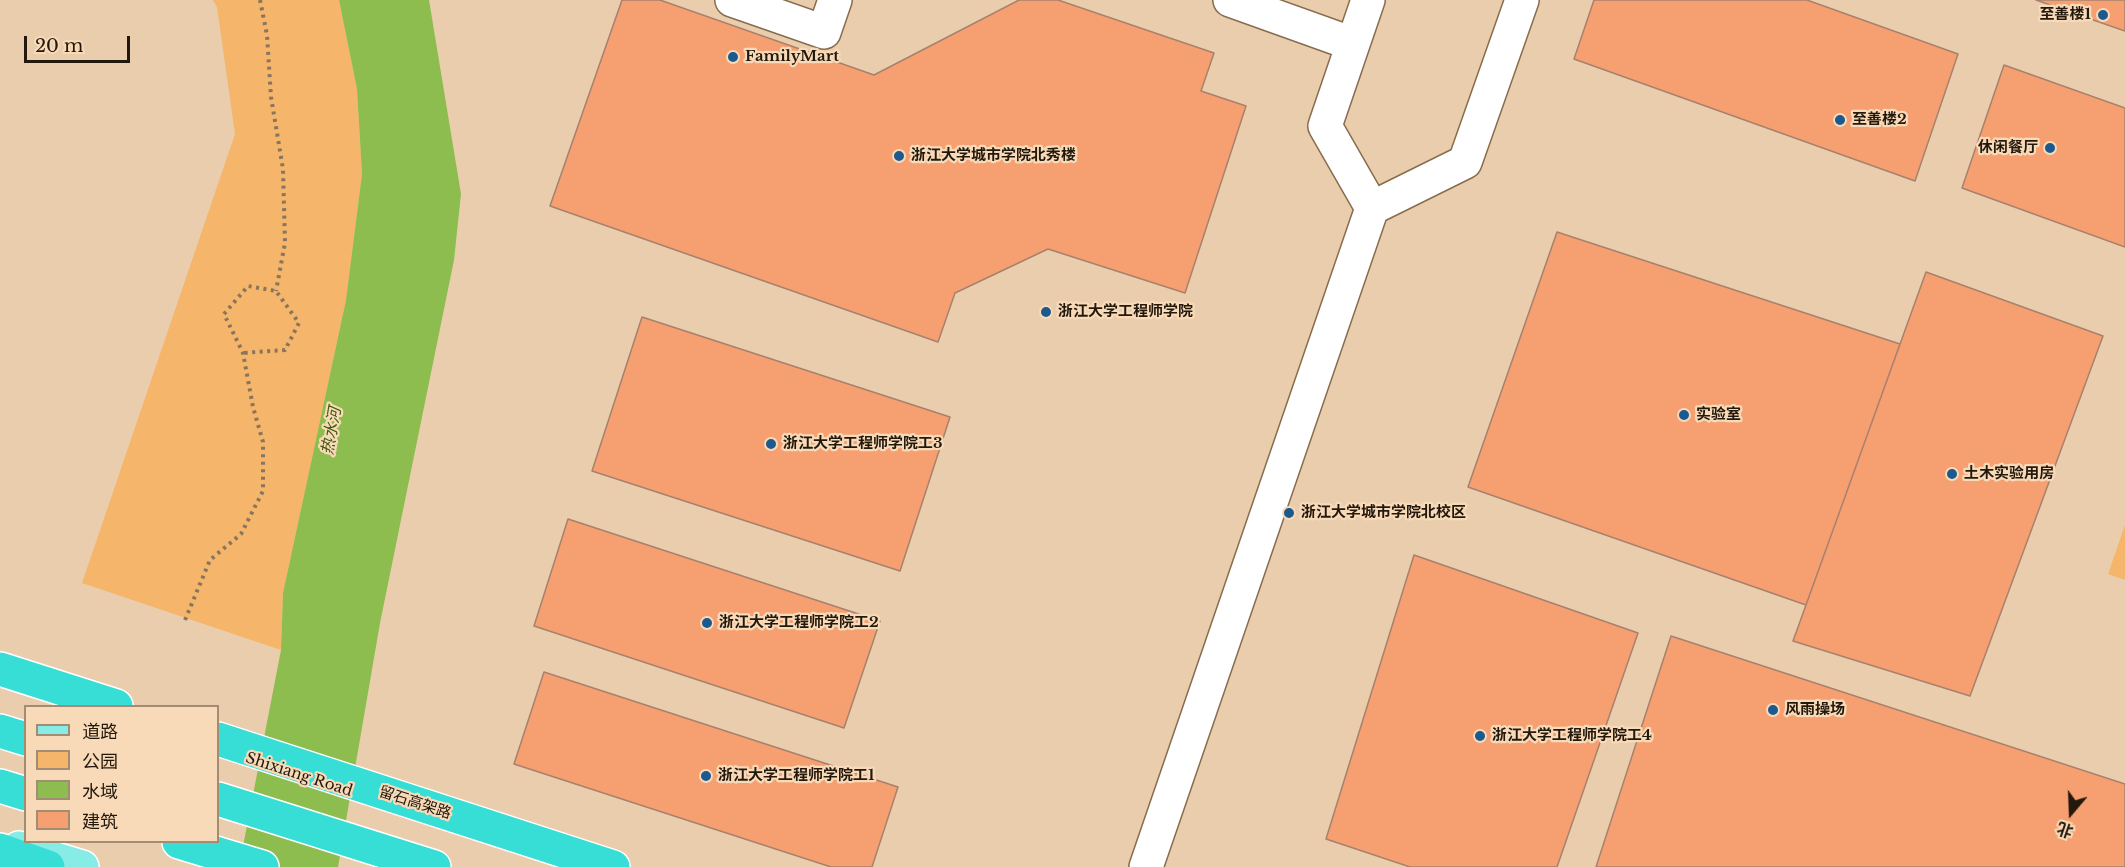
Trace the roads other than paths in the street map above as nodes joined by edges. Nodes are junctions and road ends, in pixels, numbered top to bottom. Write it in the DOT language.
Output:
graph roads {
  1 [pos="732,0"];
  2 [pos="835,0"];
  3 [pos="1230,0"];
  4 [pos="1368,0"];
  5 [pos="1522,0"];
  6 [pos="1353,44"];
  7 [pos="1372,208"];
  8 [pos="0,669"];
  9 [pos="0,679"];
  10 [pos="83,705"];
  11 [pos="113,705"];
  12 [pos="0,731"];
  13 [pos="24,738"];
  14 [pos="219,739"];
  15 [pos="219,749"];
  16 [pos="0,786"];
  17 [pos="24,793"];
  18 [pos="219,799"];
  19 [pos="0,842"];
  20 [pos="182,843"];
  21 [pos="0,850"];
  22 [pos="48,867"];
  23 [pos="82,867"];
  24 [pos="262,867"];
  25 [pos="434,867"];
  26 [pos="586,867"];
  27 [pos="613,867"];
  28 [pos="1146,867"];
  1 -- 2 [label="street"];
  3 -- 6 [label="street"];
  4 -- 6 [label="street"];
  5 -- 7 [label="street"];
  6 -- 7 [label="street"];
  7 -- 28 [label="street"];
  8 -- 11 [label="highway"];
  9 -- 10 [label="main road"];
  12 -- 13 [label="highway"];
  14 -- 27 [label="highway, 留石高架路"];
  15 -- 26 [label="main road, Shixiang Road"];
  16 -- 17 [label="highway"];
  18 -- 25 [label="highway"];
  19 -- 23 [label="main road"];
  20 -- 24 [label="highway"];
  21 -- 22 [label="highway"];
}
